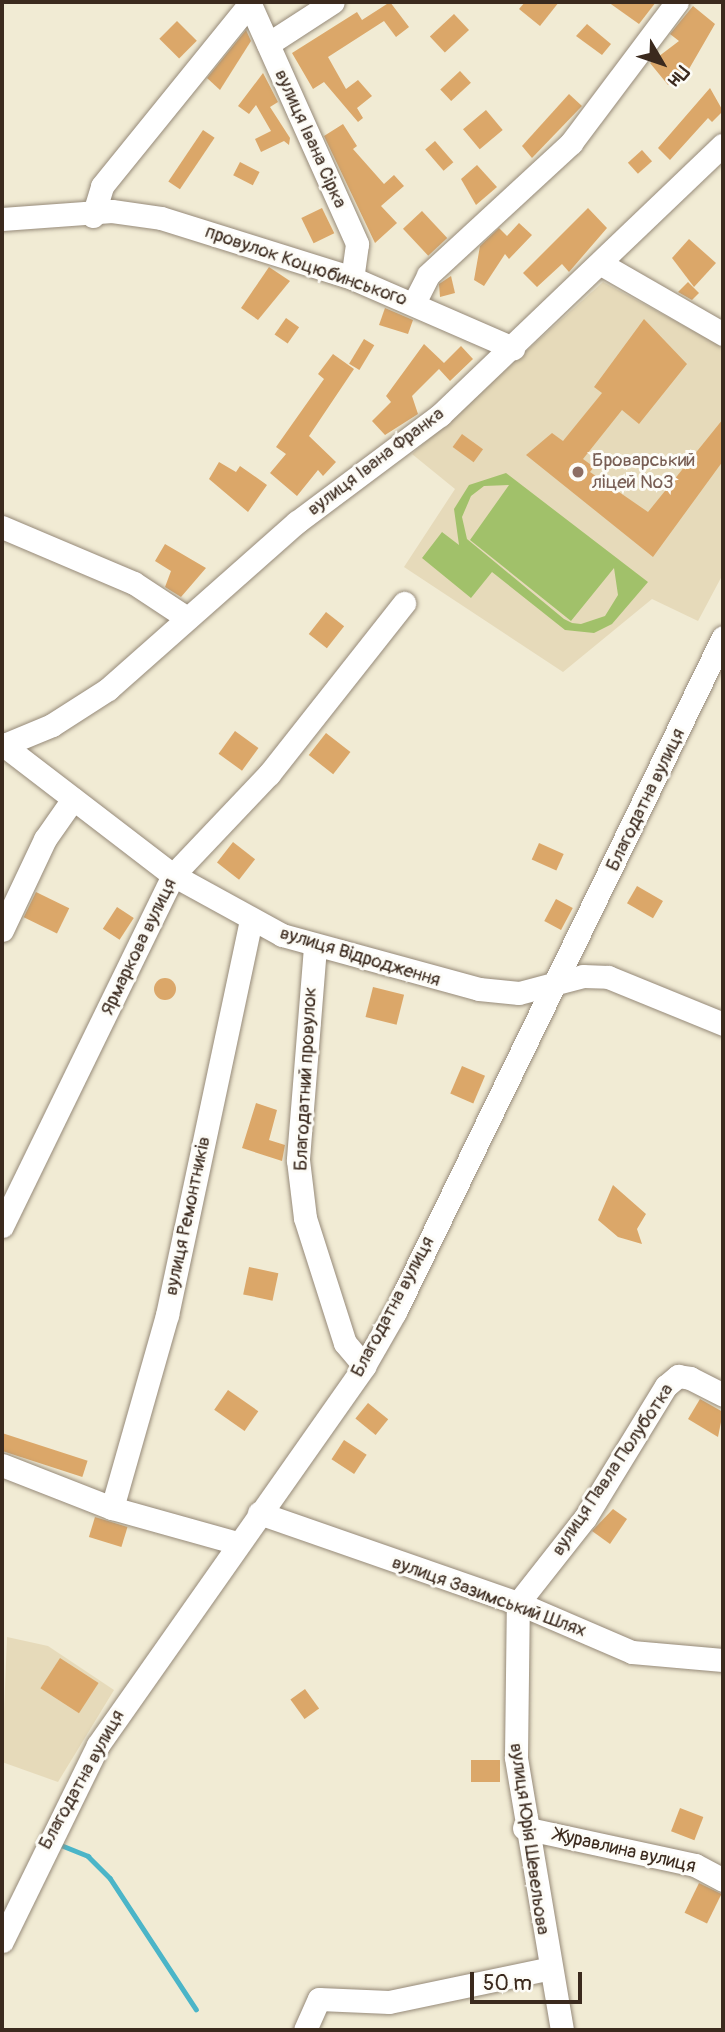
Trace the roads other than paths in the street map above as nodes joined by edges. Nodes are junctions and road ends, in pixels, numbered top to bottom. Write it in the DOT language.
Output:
graph roads {
  1 [pos="250,2"];
  2 [pos="333,2"];
  3 [pos="677,2"];
  4 [pos="268,44"];
  5 [pos="723,145"];
  6 [pos="93,216"];
  7 [pos="2,219"];
  8 [pos="603,265"];
  9 [pos="352,278"];
  10 [pos="414,303"];
  11 [pos="723,334"];
  12 [pos="513,348"];
  13 [pos="2,527"];
  14 [pos="404,603"];
  15 [pos="187,618"];
  16 [pos="723,637"];
  17 [pos="3,744"];
  18 [pos="73,799"];
  19 [pos="173,875"];
  20 [pos="251,921"];
  21 [pos="2,930"];
  22 [pos="315,947"];
  23 [pos="555,983"];
  24 [pos="723,1024"];
  25 [pos="2,1226"];
  26 [pos="364,1366"];
  27 [pos="723,1395"];
  28 [pos="2,1465"];
  29 [pos="112,1508"];
  30 [pos="259,1513"];
  31 [pos="237,1543"];
  32 [pos="518,1604"];
  33 [pos="723,1660"];
  34 [pos="524,1828"];
  35 [pos="723,1880"];
  36 [pos="2,1941"];
  37 [pos="547,1969"];
  38 [pos="305,2030"];
  39 [pos="562,2030"];
  1 -- 4 [label="street, вулиця Івана Сірка"];
  1 -- 6 [label="street"];
  2 -- 4 [label="street"];
  3 -- 10 [label="street"];
  4 -- 9 [label="street, вулиця Івана Сірка"];
  5 -- 8 [label="street, вулиця Івана Франка"];
  6 -- 7 [label="street, провулок Коцюбинського"];
  6 -- 9 [label="street, провулок Коцюбинського"];
  8 -- 11 [label="street"];
  8 -- 12 [label="street, вулиця Івана Франка"];
  9 -- 10 [label="street, провулок Коцюбинського"];
  10 -- 12 [label="street, провулок Коцюбинського"];
  12 -- 15 [label="street, вулиця Івана Франка"];
  13 -- 15 [label="street"];
  14 -- 19 [label="street, Ярмаркова вулиця"];
  15 -- 17 [label="street, вулиця Івана Франка"];
  16 -- 23 [label="street, Благодатна вулиця"];
  17 -- 18 [label="street, вулиця Відродження"];
  18 -- 19 [label="street, вулиця Відродження"];
  18 -- 21 [label="street"];
  19 -- 20 [label="street, вулиця Відродження"];
  19 -- 25 [label="street, Ярмаркова вулиця"];
  20 -- 22 [label="street, вулиця Відродження"];
  20 -- 29 [label="street, вулиця Ремонтників"];
  22 -- 23 [label="street, вулиця Відродження"];
  22 -- 26 [label="street, Благодатний провулок"];
  23 -- 24 [label="street, вулиця Відродження"];
  23 -- 26 [label="street, Благодатна вулиця"];
  26 -- 30 [label="street, Благодатна вулиця"];
  27 -- 32 [label="street, вулиця Павла Полуботка"];
  28 -- 29 [label="street"];
  29 -- 31 [label="street"];
  30 -- 31 [label="street, Благодатна вулиця"];
  30 -- 32 [label="street, вулиця Зазимський Шлях"];
  31 -- 36 [label="street, Благодатна вулиця"];
  32 -- 33 [label="street, вулиця Зазимський Шлях"];
  32 -- 34 [label="street, вулиця Юрія Шевельова"];
  34 -- 35 [label="street, Журавлина вулиця"];
  34 -- 37 [label="street, вулиця Юрія Шевельова"];
  37 -- 38 [label="street"];
  37 -- 39 [label="street, вулиця Юрія Шевельова"];
}
